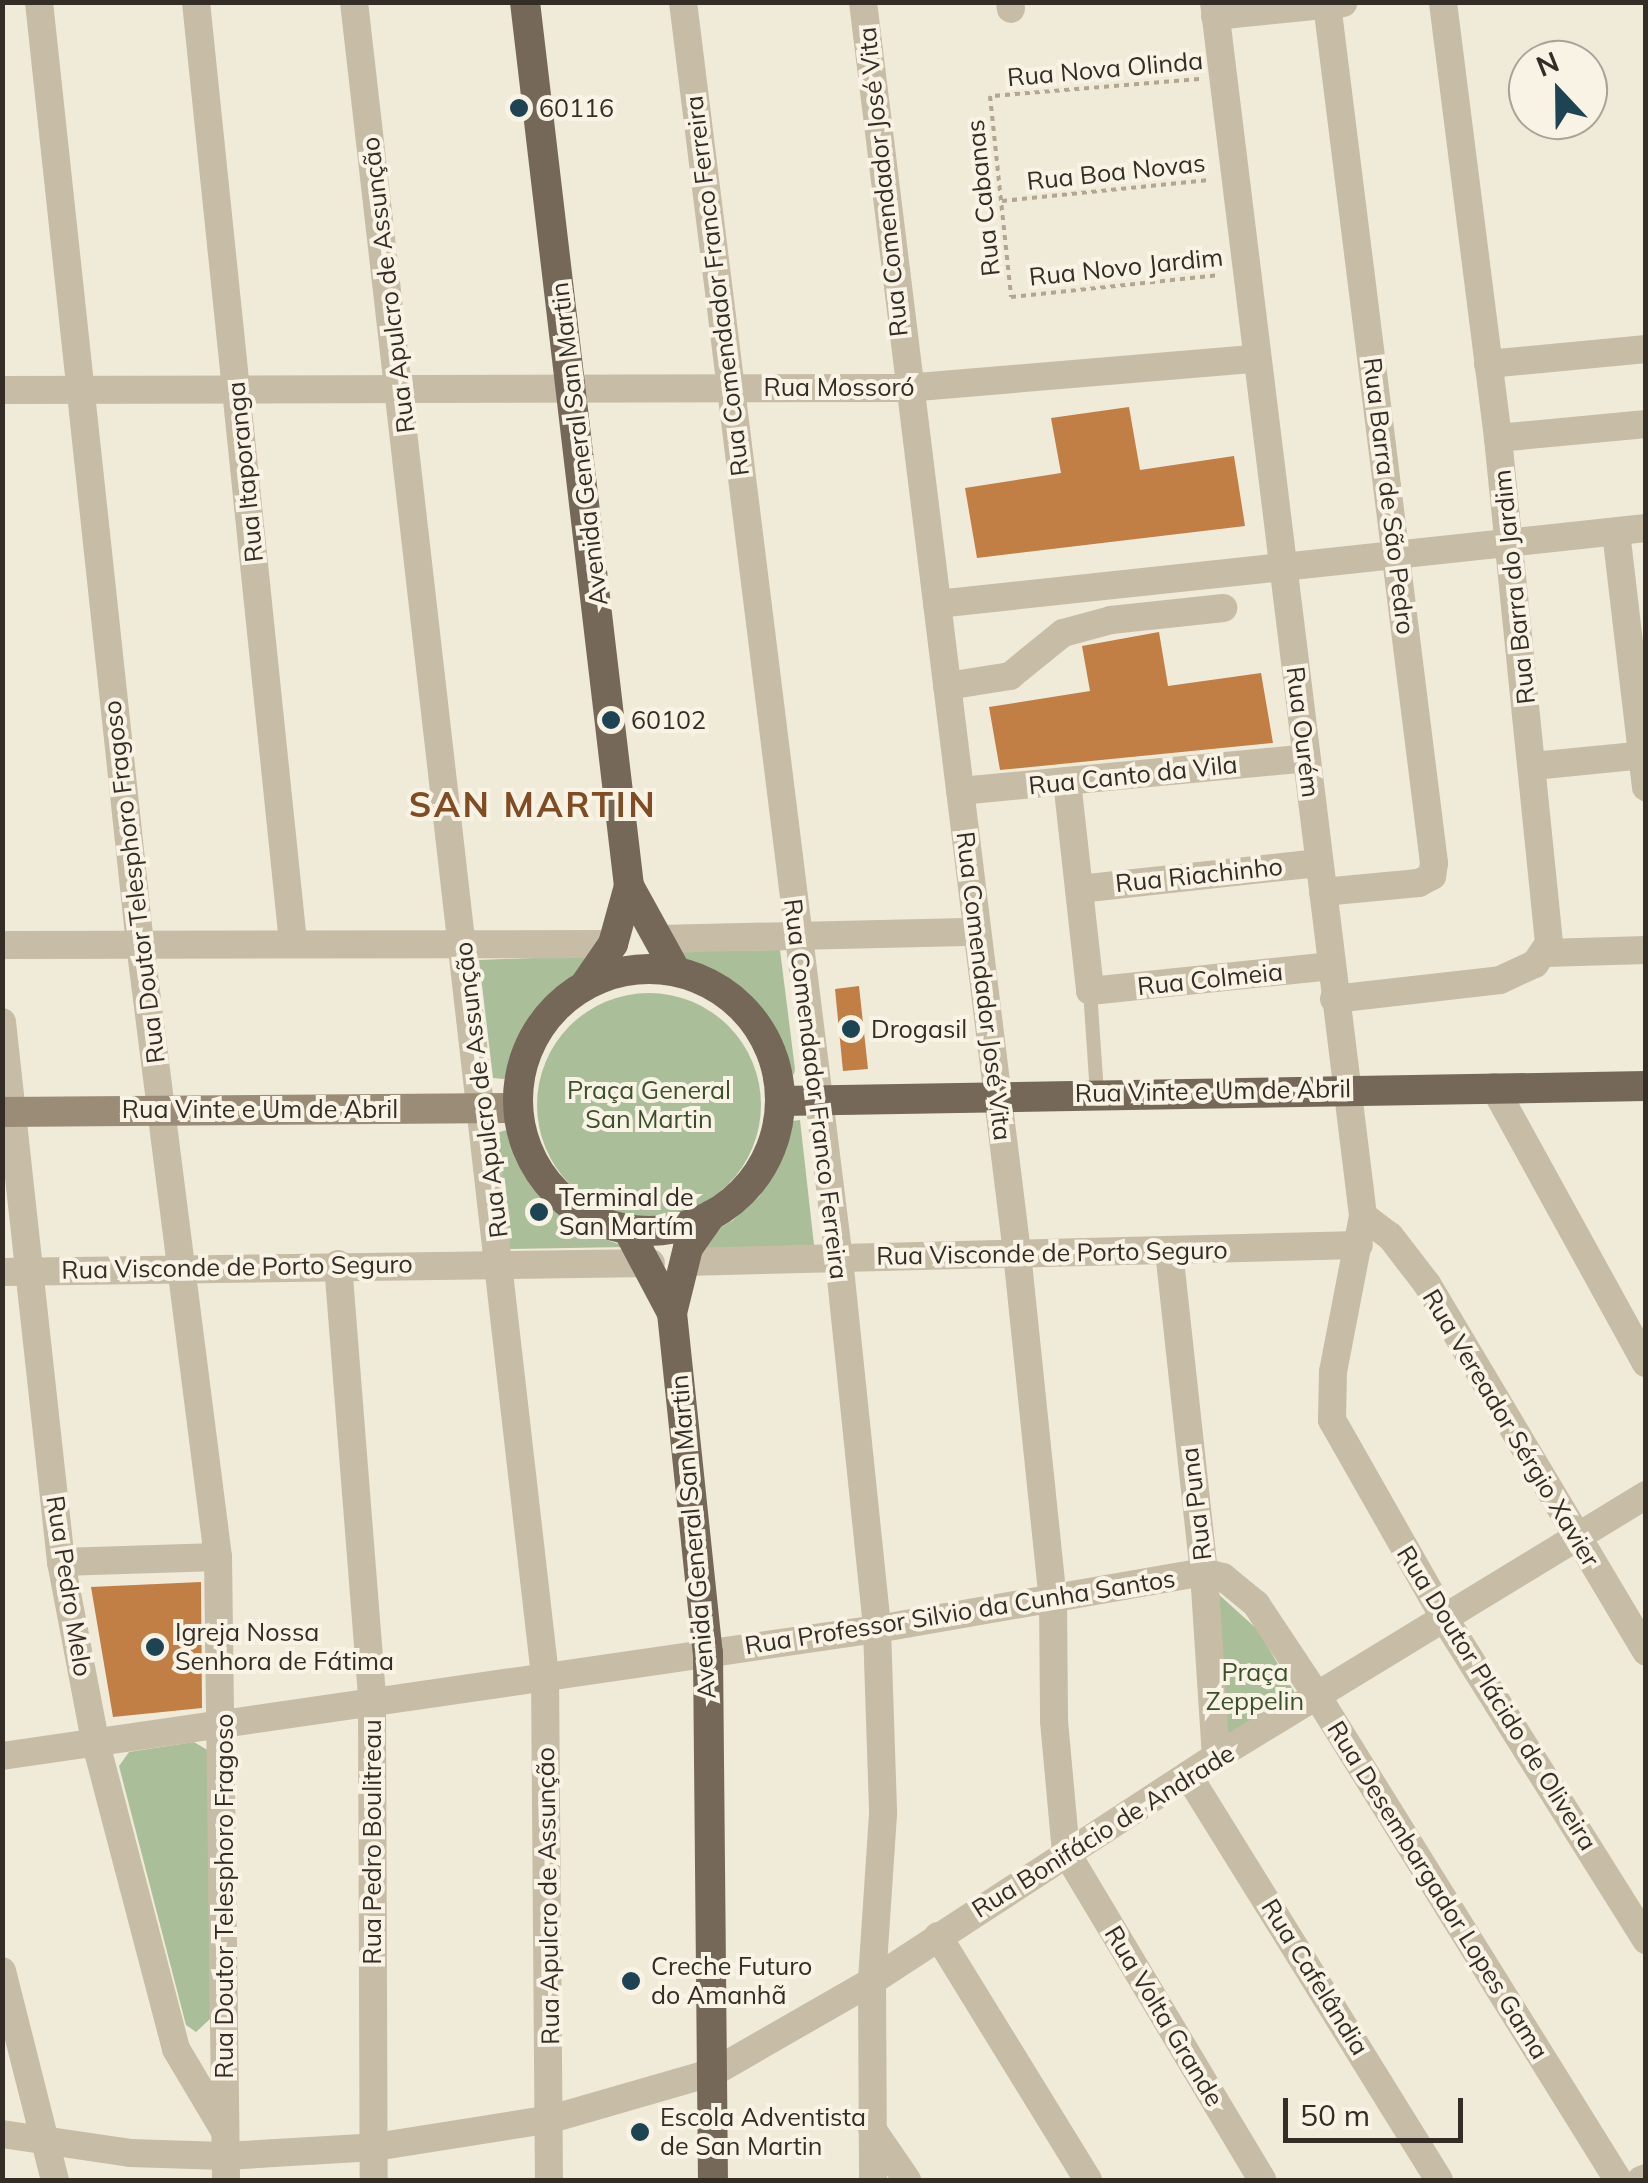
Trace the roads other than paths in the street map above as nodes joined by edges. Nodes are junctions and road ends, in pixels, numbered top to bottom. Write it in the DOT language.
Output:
graph roads {
  1 [pos="39,2"];
  2 [pos="196,2"];
  3 [pos="354,2"];
  4 [pos="526,2"];
  5 [pos="684,2"];
  6 [pos="863,2"];
  7 [pos="1443,2"];
  8 [pos="1336,3"];
  9 [pos="1214,9"];
  10 [pos="1646,349"];
  11 [pos="1254,359"];
  12 [pos="1488,364"];
  13 [pos="728,387"];
  14 [pos="906,388"];
  15 [pos="574,389"];
  16 [pos="2,390"];
  17 [pos="79,392"];
  18 [pos="238,392"];
  19 [pos="401,392"];
  20 [pos="1646,424"];
  21 [pos="1498,438"];
  22 [pos="1646,528"];
  23 [pos="1616,532"];
  24 [pos="1507,543"];
  25 [pos="1397,555"];
  26 [pos="1282,565"];
  27 [pos="937,604"];
  28 [pos="1223,608"];
  29 [pos="947,686"];
  30 [pos="1644,756"];
  31 [pos="1306,758"];
  32 [pos="1533,766"];
  33 [pos="1067,781"];
  34 [pos="1646,787"];
  35 [pos="960,791"];
  36 [pos="1319,863"];
  37 [pos="629,886"];
  38 [pos="1080,888"];
  39 [pos="1323,892"];
  40 [pos="977,932"];
  41 [pos="796,935"];
  42 [pos="658,939"];
  43 [pos="293,942"];
  44 [pos="140,944"];
  45 [pos="613,944"];
  46 [pos="2,945"];
  47 [pos="463,945"];
  48 [pos="1646,950"];
  49 [pos="1545,953"];
  50 [pos="1330,966"];
  51 [pos="676,971"];
  52 [pos="584,986"];
  53 [pos="1090,991"];
  54 [pos="1334,999"];
  55 [pos="2,1022"];
  56 [pos="1646,1086"];
  57 [pos="1346,1087"];
  58 [pos="1494,1087"];
  59 [pos="1097,1093"];
  60 [pos="998,1096"];
  61 [pos="820,1099"];
  62 [pos="781,1101"];
  63 [pos="160,1108"];
  64 [pos="518,1108"];
  65 [pos="484,1110"];
  66 [pos="8,1112"];
  67 [pos="711,1216"];
  68 [pos="1363,1216"];
  69 [pos="628,1230"];
  70 [pos="1360,1246"];
  71 [pos="1169,1251"];
  72 [pos="1017,1253"];
  73 [pos="839,1259"];
  74 [pos="684,1262"];
  75 [pos="650,1263"];
  76 [pos="338,1264"];
  77 [pos="501,1264"];
  78 [pos="182,1267"];
  79 [pos="15,1272"];
  80 [pos="672,1313"];
  81 [pos="1646,1364"];
  82 [pos="1350,1456"];
  83 [pos="1646,1495"];
  84 [pos="1576,1539"];
  85 [pos="218,1556"];
  86 [pos="61,1562"];
  87 [pos="1204,1572"];
  88 [pos="1054,1600"];
  89 [pos="1446,1621"];
  90 [pos="877,1629"];
  91 [pos="1646,1652"];
  92 [pos="708,1653"];
  93 [pos="545,1674"];
  94 [pos="1319,1699"];
  95 [pos="372,1700"];
  96 [pos="225,1725"];
  97 [pos="95,1740"];
  98 [pos="2,1756"];
  99 [pos="1216,1757"];
  100 [pos="1188,1776"];
  101 [pos="1066,1852"];
  102 [pos="938,1936"];
  103 [pos="1646,1940"];
  104 [pos="2,1971"];
  105 [pos="872,1981"];
  106 [pos="714,2072"];
  107 [pos="551,2119"];
  108 [pos="872,2129"];
  109 [pos="2,2134"];
  110 [pos="46,2144"];
  111 [pos="375,2147"];
  112 [pos="225,2155"];
  113 [pos="55,2180"];
  114 [pos="374,2180"];
  115 [pos="549,2180"];
  116 [pos="712,2180"];
  117 [pos="872,2180"];
  118 [pos="906,2180"];
  119 [pos="1088,2180"];
  120 [pos="1262,2180"];
  121 [pos="1439,2180"];
  122 [pos="1618,2180"];
  1 -- 17 [label="street, Rua Doutor Telesphoro Fragoso"];
  2 -- 18 [label="street, Rua Itaporanga"];
  3 -- 19 [label="street, Rua Apulcro de Assunção"];
  4 -- 15 [label="main road, Avenida General San Martin"];
  5 -- 13 [label="street, Rua Comendador Franco Ferreira"];
  6 -- 14 [label="street, Rua Comendador José Vita"];
  7 -- 12 [label="street, Rua Barra do Jardim"];
  8 -- 9 [label="street"];
  8 -- 25 [label="street, Rua Barra de São Pedro"];
  9 -- 11 [label="street, Rua Ourém"];
  10 -- 12 [label="street"];
  11 -- 14 [label="street, Rua Mossoró"];
  11 -- 26 [label="street, Rua Ourém"];
  12 -- 21 [label="street, Rua Barra do Jardim"];
  13 -- 14 [label="street, Rua Mossoró"];
  13 -- 15 [label="street, Rua Mossoró"];
  13 -- 41 [label="street, Rua Comendador Franco Ferreira"];
  14 -- 27 [label="street, Rua Comendador José Vita"];
  15 -- 19 [label="street, Rua Mossoró"];
  15 -- 37 [label="main road, Avenida General San Martin"];
  16 -- 17 [label="street, Rua Mossoró"];
  17 -- 18 [label="street, Rua Mossoró"];
  17 -- 44 [label="street, Rua Doutor Telesphoro Fragoso"];
  18 -- 19 [label="street, Rua Mossoró"];
  18 -- 43 [label="street, Rua Itaporanga"];
  19 -- 47 [label="street, Rua Apulcro de Assunção"];
  20 -- 21 [label="street"];
  21 -- 24 [label="street, Rua Barra do Jardim"];
  22 -- 23 [label="street"];
  23 -- 24 [label="street"];
  23 -- 30 [label="street"];
  24 -- 25 [label="street"];
  24 -- 32 [label="street, Rua Barra do Jardim"];
  25 -- 26 [label="street"];
  25 -- 39 [label="street, Rua Barra de São Pedro"];
  26 -- 27 [label="street"];
  26 -- 31 [label="street, Rua Ourém"];
  27 -- 29 [label="street, Rua Comendador José Vita"];
  28 -- 29 [label="street"];
  29 -- 35 [label="street, Rua Comendador José Vita"];
  30 -- 32 [label="street"];
  30 -- 34 [label="street"];
  31 -- 33 [label="street, Rua Canto da Vila"];
  31 -- 36 [label="street, Rua Ourém"];
  32 -- 49 [label="street, Rua Barra do Jardim"];
  33 -- 35 [label="street, Rua Canto da Vila"];
  33 -- 38 [label="street"];
  35 -- 40 [label="street, Rua Comendador José Vita"];
  36 -- 38 [label="street, Rua Riachinho"];
  36 -- 39 [label="street, Rua Ourém"];
  37 -- 42 [label="main road, Avenida General San Martin"];
  37 -- 45 [label="main road, Avenida General San Martin"];
  38 -- 53 [label="street"];
  39 -- 50 [label="street, Rua Ourém"];
  40 -- 41 [label="street"];
  40 -- 60 [label="street, Rua Comendador José Vita"];
  41 -- 42 [label="street"];
  41 -- 61 [label="street, Rua Comendador Franco Ferreira"];
  42 -- 51 [label="main road, Avenida General San Martin"];
  43 -- 44 [label="street"];
  43 -- 47 [label="street"];
  44 -- 46 [label="street"];
  44 -- 63 [label="street, Rua Doutor Telesphoro Fragoso"];
  45 -- 47 [label="street"];
  45 -- 52 [label="main road, Avenida General San Martin"];
  47 -- 65 [label="street, Rua Apulcro de Assunção"];
  48 -- 49 [label="street"];
  49 -- 54 [label="street"];
  50 -- 53 [label="street, Rua Colmeia"];
  50 -- 54 [label="street, Rua Ourém"];
  51 -- 52 [label="main road"];
  51 -- 62 [label="main road"];
  52 -- 64 [label="main road"];
  53 -- 59 [label="lane"];
  54 -- 57 [label="street, Rua Ourém"];
  55 -- 66 [label="street, Rua Pedro Melo"];
  56 -- 58 [label="main road, Rua Vinte e Um de Abril"];
  57 -- 58 [label="main road, Rua Vinte e Um de Abril"];
  57 -- 59 [label="main road, Rua Vinte e Um de Abril"];
  57 -- 68 [label="street, Rua Ourém"];
  58 -- 81 [label="street"];
  59 -- 60 [label="main road, Rua Vinte e Um de Abril"];
  60 -- 61 [label="main road, Rua Vinte e Um de Abril"];
  60 -- 72 [label="street, Rua Comendador José Vita"];
  61 -- 62 [label="main road, Rua Vinte e Um de Abril"];
  61 -- 73 [label="street, Rua Comendador Franco Ferreira"];
  62 -- 67 [label="main road"];
  63 -- 65 [label="street, Rua Vinte e Um de Abril"];
  63 -- 66 [label="street, Rua Vinte e Um de Abril"];
  63 -- 78 [label="street, Rua Doutor Telesphoro Fragoso"];
  64 -- 65 [label="street, Rua Vinte e Um de Abril"];
  64 -- 69 [label="main road"];
  65 -- 77 [label="street, Rua Apulcro de Assunção"];
  66 -- 79 [label="street, Rua Pedro Melo"];
  67 -- 69 [label="main road"];
  67 -- 74 [label="main road, Avenida General San Martin"];
  68 -- 70 [label="street, Rua Ourém"];
  68 -- 84 [label="street, Rua Vereador Sérgio Xavier"];
  69 -- 75 [label="main road, Avenida General San Martin"];
  70 -- 71 [label="street, Rua Visconde de Porto Seguro"];
  70 -- 82 [label="street, Rua Ourém"];
  71 -- 72 [label="street, Rua Visconde de Porto Seguro"];
  71 -- 87 [label="street, Rua Puna"];
  72 -- 73 [label="street, Rua Visconde de Porto Seguro"];
  72 -- 88 [label="street, Rua Comendador José Vita"];
  73 -- 74 [label="street, Rua Visconde de Porto Seguro"];
  73 -- 90 [label="street, Rua Comendador Franco Ferreira"];
  74 -- 80 [label="main road, Avenida General San Martin"];
  75 -- 77 [label="street, Rua Visconde de Porto Seguro"];
  75 -- 80 [label="main road, Avenida General San Martin"];
  76 -- 77 [label="street, Rua Visconde de Porto Seguro"];
  76 -- 78 [label="street, Rua Visconde de Porto Seguro"];
  76 -- 95 [label="street, Rua Pedro Boulitreau"];
  77 -- 93 [label="street, Rua Apulcro de Assunção"];
  78 -- 79 [label="street, Rua Visconde de Porto Seguro"];
  78 -- 85 [label="street, Rua Doutor Telesphoro Fragoso"];
  79 -- 86 [label="street, Rua Pedro Melo"];
  80 -- 92 [label="main road, Avenida General San Martin"];
  82 -- 89 [label="street, Rua Doutor Plácido de Oliveira"];
  83 -- 84 [label="street, Rua Bonifácio de Andrade"];
  84 -- 89 [label="street, Rua Bonifácio de Andrade"];
  84 -- 91 [label="street, Rua Vereador Sérgio Xavier"];
  85 -- 86 [label="street"];
  85 -- 96 [label="street, Rua Doutor Telesphoro Fragoso"];
  86 -- 97 [label="street, Rua Pedro Melo"];
  87 -- 88 [label="street, Rua Professor Silvio da Cunha Santos"];
  87 -- 94 [label="street, Rua Desembargador Lopes Gama"];
  87 -- 99 [label="street, Rua Puna"];
  88 -- 90 [label="street, Rua Professor Silvio da Cunha Santos"];
  88 -- 101 [label="street, Rua Comendador José Vita"];
  89 -- 94 [label="street, Rua Bonifácio de Andrade"];
  89 -- 103 [label="street, Rua Doutor Plácido de Oliveira"];
  90 -- 92 [label="street, Rua Professor Silvio da Cunha Santos"];
  90 -- 105 [label="street, Rua Comendador Franco Ferreira"];
  92 -- 93 [label="street, Rua Professor Silvio da Cunha Santos"];
  92 -- 106 [label="main road, Avenida General San Martin"];
  93 -- 95 [label="street, Rua Professor Silvio da Cunha Santos"];
  93 -- 107 [label="street, Rua Apulcro de Assunção"];
  94 -- 99 [label="street, Rua Bonifácio de Andrade"];
  94 -- 122 [label="street, Rua Desembargador Lopes Gama"];
  95 -- 96 [label="street, Rua Professor Silvio da Cunha Santos"];
  95 -- 111 [label="street, Rua Pedro Boulitreau"];
  96 -- 97 [label="street, Rua Professor Silvio da Cunha Santos"];
  96 -- 112 [label="street, Rua Doutor Telesphoro Fragoso"];
  97 -- 98 [label="street, Rua Professor Silvio da Cunha Santos"];
  97 -- 112 [label="street, Rua Pedro Melo"];
  99 -- 100 [label="street, Rua Bonifácio de Andrade"];
  100 -- 101 [label="street, Rua Bonifácio de Andrade"];
  100 -- 121 [label="street, Rua Cafelândia"];
  101 -- 102 [label="street, Rua Bonifácio de Andrade"];
  101 -- 120 [label="street, Rua Volta Grande"];
  102 -- 105 [label="street, Rua Bonifácio de Andrade"];
  102 -- 119 [label="street"];
  104 -- 110 [label="street"];
  105 -- 106 [label="street, Rua Bonifácio de Andrade"];
  105 -- 108 [label="street, Rua Comendador Franco Ferreira"];
  106 -- 107 [label="street, Rua Bonifácio de Andrade"];
  106 -- 116 [label="main road, Avenida General San Martin"];
  107 -- 111 [label="street, Rua Bonifácio de Andrade"];
  107 -- 115 [label="street, Rua Apulcro de Assunção"];
  108 -- 117 [label="street, Rua Comendador Franco Ferreira"];
  108 -- 118 [label="street"];
  109 -- 110 [label="street, Rua Bonifácio de Andrade"];
  110 -- 112 [label="street, Rua Bonifácio de Andrade"];
  110 -- 113 [label="street"];
  111 -- 112 [label="street, Rua Bonifácio de Andrade"];
  111 -- 114 [label="street, Rua Pedro Boulitreau"];
}
